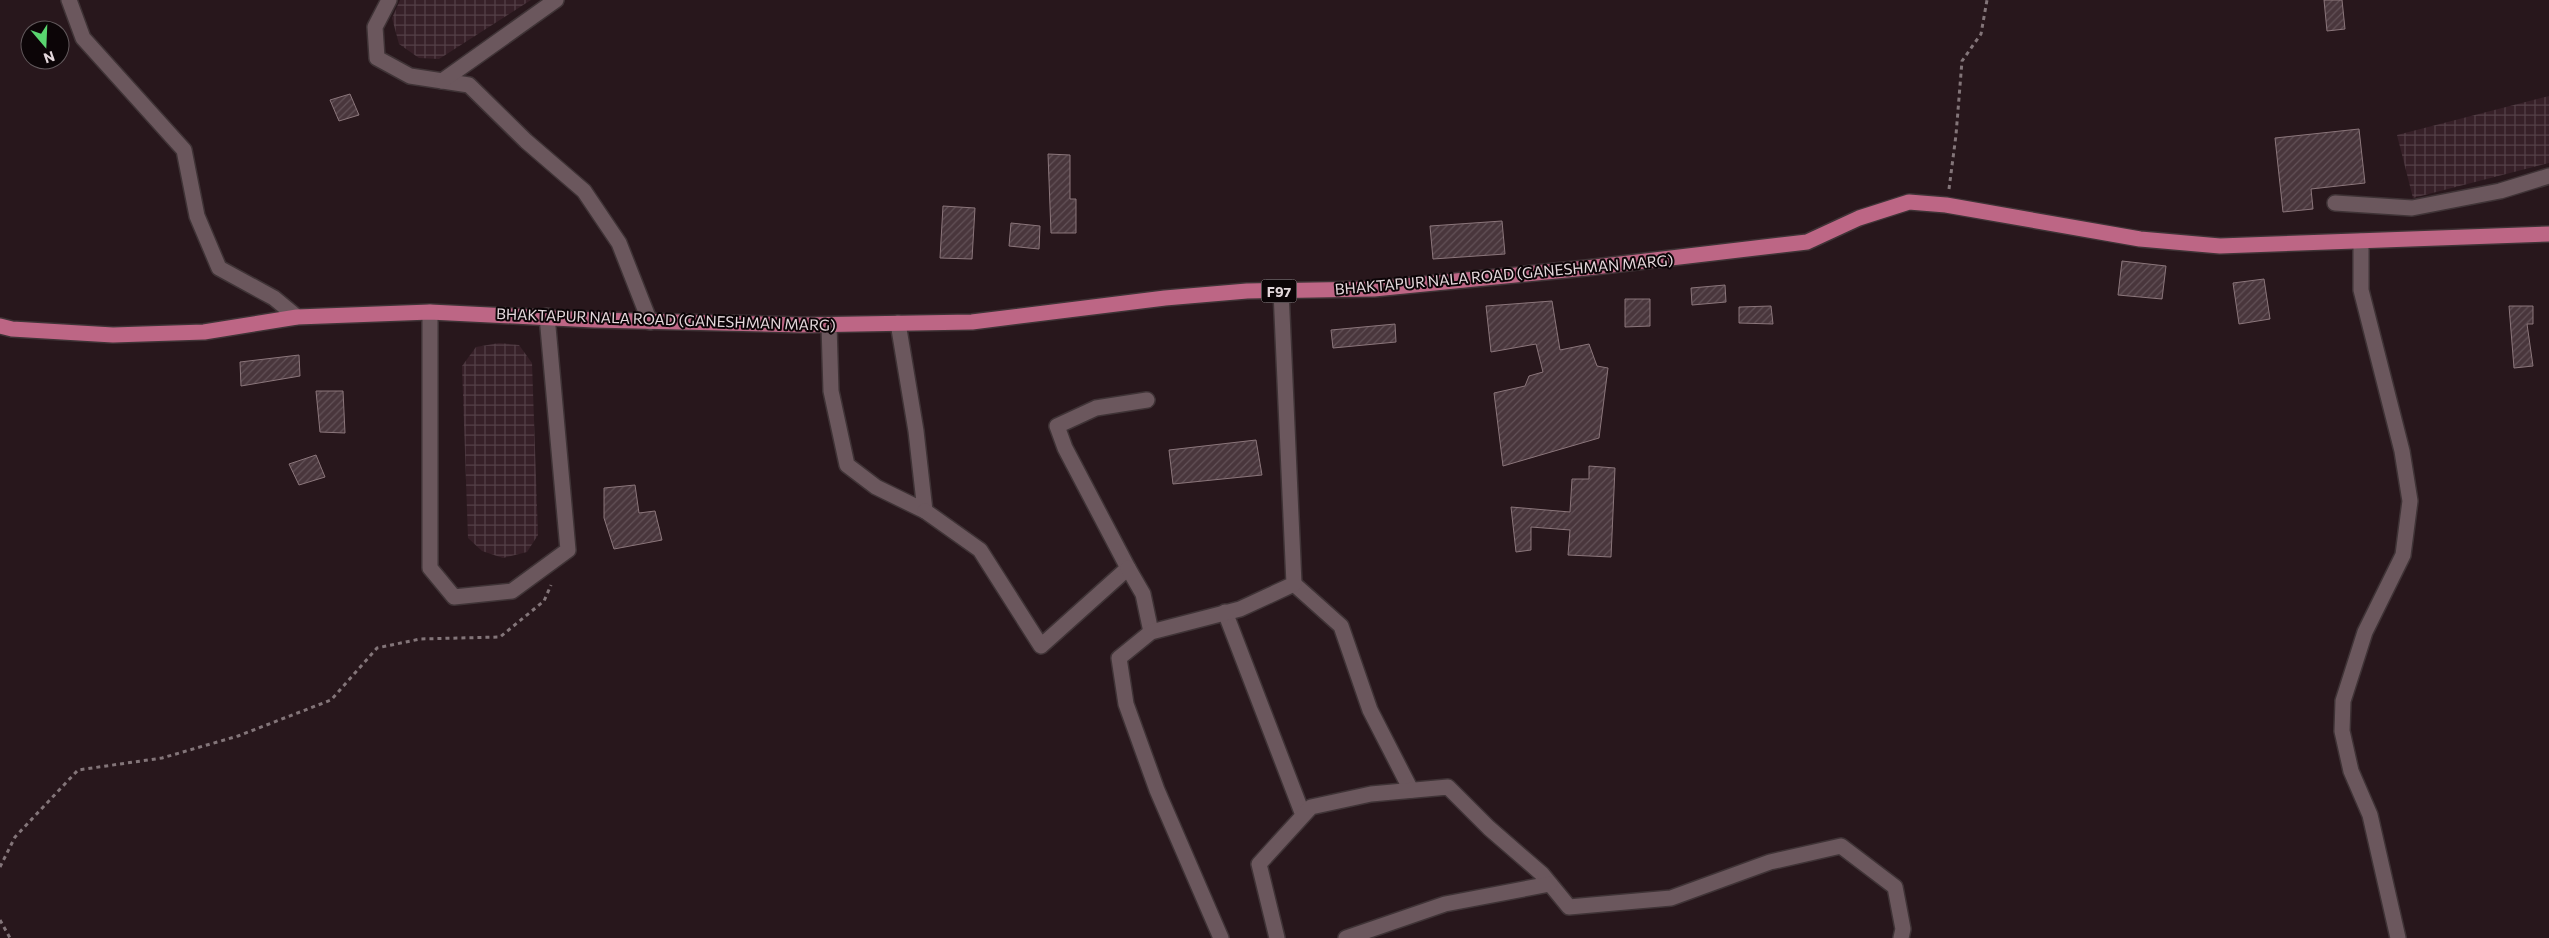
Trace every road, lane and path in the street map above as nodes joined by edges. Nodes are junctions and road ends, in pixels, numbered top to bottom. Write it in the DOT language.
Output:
graph roads {
  1 [pos="69,0"];
  2 [pos="389,0"];
  3 [pos="556,0"];
  4 [pos="1987,0"];
  5 [pos="442,81"];
  6 [pos="2549,176"];
  7 [pos="2335,204"];
  8 [pos="1946,205"];
  9 [pos="2549,234"];
  10 [pos="2361,241"];
  11 [pos="1281,291"];
  12 [pos="430,312"];
  13 [pos="547,316"];
  14 [pos="297,317"];
  15 [pos="650,322"];
  16 [pos="898,323"];
  17 [pos="829,325"];
  18 [pos="0,326"];
  19 [pos="1147,400"];
  20 [pos="925,511"];
  21 [pos="1128,568"];
  22 [pos="552,584"];
  23 [pos="1294,584"];
  24 [pos="1225,612"];
  25 [pos="1151,632"];
  26 [pos="1411,790"];
  27 [pos="1303,815"];
  28 [pos="0,867"];
  29 [pos="1550,884"];
  30 [pos="0,920"];
  31 [pos="10,938"];
  32 [pos="1221,938"];
  33 [pos="1277,938"];
  34 [pos="1346,938"];
  35 [pos="1901,938"];
  36 [pos="2398,938"];
  1 -- 14 [label="street"];
  2 -- 5 [label="street"];
  3 -- 5 [label="street"];
  4 -- 8 [label="path"];
  5 -- 15 [label="street"];
  6 -- 7 [label="street"];
  8 -- 10 [label="main road, BHAKTAPUR NALA ROAD (GANESHMAN MARG) / F97"];
  8 -- 11 [label="main road, BHAKTAPUR NALA ROAD (GANESHMAN MARG) / F97"];
  9 -- 10 [label="main road, BHAKTAPUR NALA ROAD (GANESHMAN MARG) / F97"];
  10 -- 36 [label="street"];
  11 -- 16 [label="main road, BHAKTAPUR NALA ROAD (GANESHMAN MARG) / F97"];
  11 -- 23 [label="street"];
  12 -- 13 [label="main road, BHAKTAPUR NALA ROAD (GANESHMAN MARG) / F97"];
  12 -- 13 [label="street"];
  12 -- 14 [label="main road, BHAKTAPUR NALA ROAD (GANESHMAN MARG) / F97"];
  13 -- 15 [label="main road, BHAKTAPUR NALA ROAD (GANESHMAN MARG) / F97"];
  14 -- 18 [label="main road, BHAKTAPUR NALA ROAD (GANESHMAN MARG) / F97"];
  15 -- 17 [label="main road, BHAKTAPUR NALA ROAD (GANESHMAN MARG) / F97"];
  16 -- 17 [label="main road, BHAKTAPUR NALA ROAD (GANESHMAN MARG) / F97"];
  16 -- 20 [label="street"];
  17 -- 20 [label="street"];
  19 -- 21 [label="street"];
  20 -- 21 [label="street"];
  21 -- 25 [label="street"];
  22 -- 28 [label="path"];
  23 -- 24 [label="street"];
  23 -- 26 [label="street"];
  24 -- 25 [label="street"];
  24 -- 27 [label="street"];
  25 -- 32 [label="street"];
  26 -- 27 [label="street"];
  26 -- 29 [label="street"];
  27 -- 33 [label="street"];
  29 -- 34 [label="street"];
  29 -- 35 [label="street"];
  30 -- 31 [label="path"];
}
